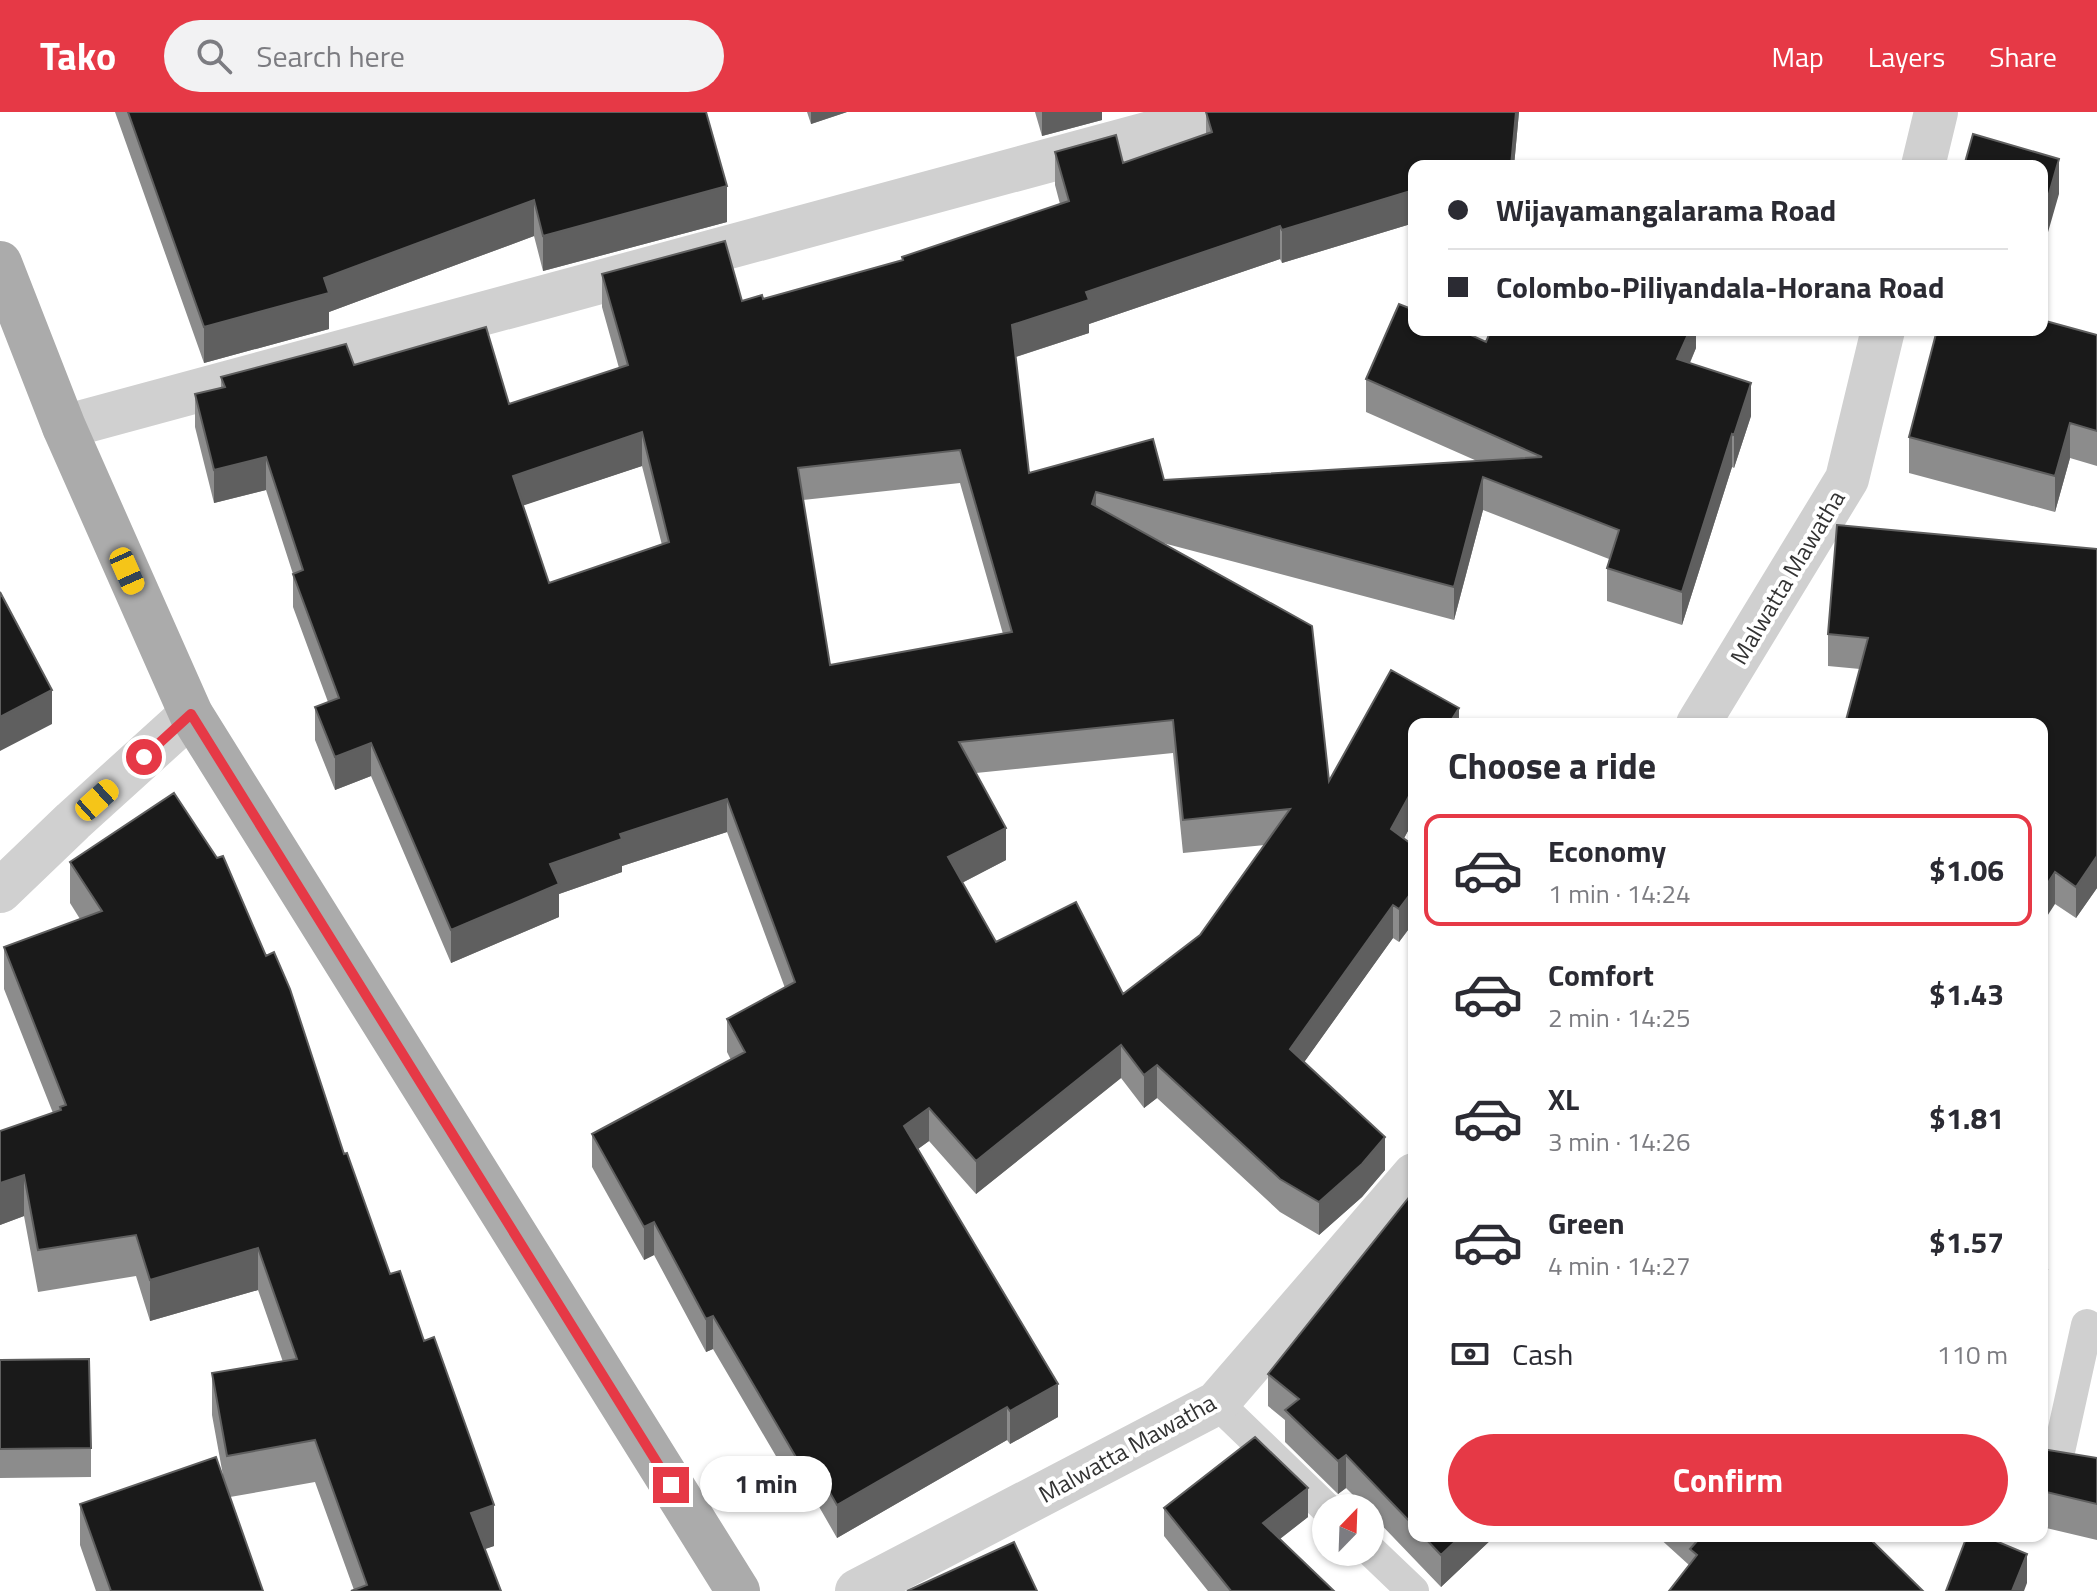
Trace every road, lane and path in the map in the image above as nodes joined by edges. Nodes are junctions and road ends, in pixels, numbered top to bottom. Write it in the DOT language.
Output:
graph roads {
  1 [pos="1228,112"];
  2 [pos="1936,112"];
  3 [pos="1924,160"];
  4 [pos="0,263"];
  5 [pos="1882,336"];
  6 [pos="64,427"];
  7 [pos="191,714"];
  8 [pos="1702,718"];
  9 [pos="0,891"];
  10 [pos="1408,1182"];
  11 [pos="2087,1325"];
  12 [pos="1217,1403"];
  13 [pos="2048,1462"];
  14 [pos="1312,1495"];
  15 [pos="1384,1563"];
  16 [pos="738,1591"];
  17 [pos="857,1591"];
  18 [pos="1413,1591"];
  1 -- 6 [label="street"];
  2 -- 3 [label="street"];
  4 -- 6 [label="main road"];
  5 -- 8 [label="street, Malwatta Mawatha"];
  6 -- 7 [label="main road"];
  7 -- 9 [label="street"];
  7 -- 16 [label="main road"];
  10 -- 12 [label="street, Malwatta Mawatha"];
  11 -- 13 [label="lane"];
  12 -- 14 [label="lane"];
  12 -- 17 [label="street, Malwatta Mawatha"];
  15 -- 18 [label="lane"];
}
